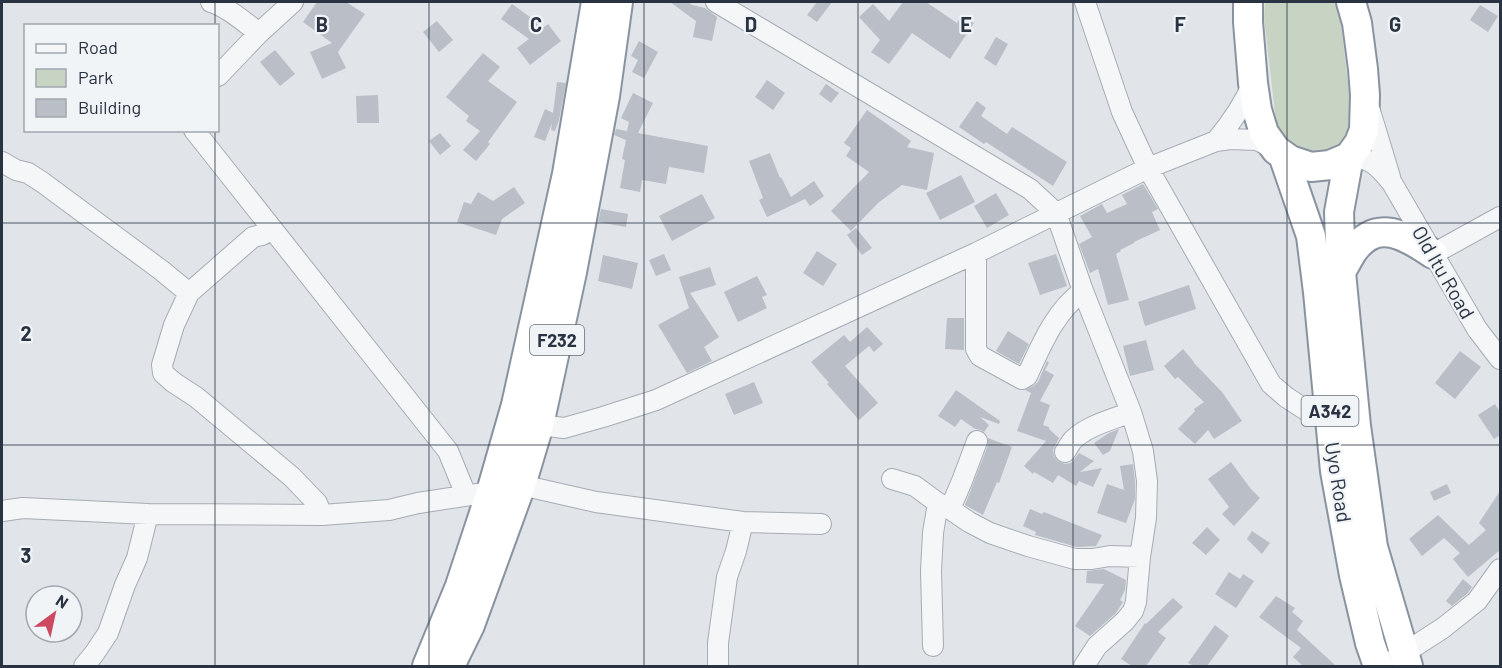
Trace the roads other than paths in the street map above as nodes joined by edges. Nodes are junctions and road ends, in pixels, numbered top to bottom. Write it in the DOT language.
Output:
graph roads {
  1 [pos="211,2"];
  2 [pos="293,2"];
  3 [pos="596,2"];
  4 [pos="618,2"];
  5 [pos="716,2"];
  6 [pos="1085,2"];
  7 [pos="1248,2"];
  8 [pos="1351,2"];
  9 [pos="259,33"];
  10 [pos="219,75"];
  11 [pos="1253,83"];
  12 [pos="1365,95"];
  13 [pos="196,132"];
  14 [pos="1216,141"];
  15 [pos="1279,152"];
  16 [pos="1349,157"];
  17 [pos="2,162"];
  18 [pos="1148,168"];
  19 [pos="1392,183"];
  20 [pos="1056,213"];
  21 [pos="1500,217"];
  22 [pos="272,230"];
  23 [pos="976,253"];
  24 [pos="1433,254"];
  25 [pos="1341,272"];
  26 [pos="1083,291"];
  27 [pos="189,293"];
  28 [pos="1500,359"];
  29 [pos="1131,412"];
  30 [pos="1330,419"];
  31 [pos="539,425"];
  32 [pos="976,441"];
  33 [pos="1065,452"];
  34 [pos="892,479"];
  35 [pos="521,485"];
  36 [pos="479,494"];
  37 [pos="944,506"];
  38 [pos="2,511"];
  39 [pos="148,514"];
  40 [pos="322,515"];
  41 [pos="743,522"];
  42 [pos="821,524"];
  43 [pos="1140,558"];
  44 [pos="1500,569"];
  45 [pos="933,646"];
  46 [pos="1393,663"];
  47 [pos="84,666"];
  48 [pos="446,666"];
  49 [pos="718,666"];
  50 [pos="1084,666"];
  1 -- 9 [label="street"];
  2 -- 9 [label="street"];
  3 -- 36 [label="highway, F232"];
  4 -- 31 [label="highway, F232"];
  5 -- 20 [label="street"];
  6 -- 18 [label="street"];
  7 -- 11 [label="highway, A342"];
  8 -- 12 [label="highway, A342"];
  9 -- 10 [label="street"];
  11 -- 14 [label="street"];
  11 -- 15 [label="highway, A342"];
  12 -- 16 [label="highway, A342"];
  12 -- 19 [label="street"];
  13 -- 22 [label="street"];
  14 -- 15 [label="street"];
  14 -- 18 [label="street"];
  15 -- 16 [label="highway"];
  15 -- 30 [label="highway, Uyo Road / A342"];
  16 -- 19 [label="street"];
  16 -- 25 [label="highway, Uyo Road / A342"];
  17 -- 27 [label="street"];
  18 -- 20 [label="street"];
  18 -- 30 [label="street"];
  19 -- 24 [label="street, Old Itu Road"];
  20 -- 23 [label="street"];
  20 -- 26 [label="street"];
  21 -- 24 [label="street"];
  22 -- 27 [label="street"];
  22 -- 36 [label="street"];
  23 -- 26 [label="street"];
  23 -- 31 [label="street"];
  24 -- 25 [label="highway"];
  24 -- 28 [label="street, Old Itu Road"];
  25 -- 46 [label="highway, Uyo Road / A342"];
  26 -- 29 [label="street"];
  27 -- 40 [label="street"];
  29 -- 33 [label="street"];
  29 -- 43 [label="street"];
  30 -- 46 [label="highway, Uyo Road / A342"];
  31 -- 35 [label="highway, F232"];
  32 -- 37 [label="street"];
  34 -- 37 [label="street"];
  35 -- 41 [label="street"];
  35 -- 48 [label="highway, F232"];
  36 -- 40 [label="street"];
  36 -- 48 [label="highway, F232"];
  37 -- 43 [label="street"];
  37 -- 45 [label="street"];
  38 -- 39 [label="street"];
  39 -- 40 [label="street"];
  39 -- 47 [label="street"];
  41 -- 42 [label="street"];
  41 -- 49 [label="street"];
  43 -- 50 [label="street"];
  44 -- 46 [label="street"];
}
